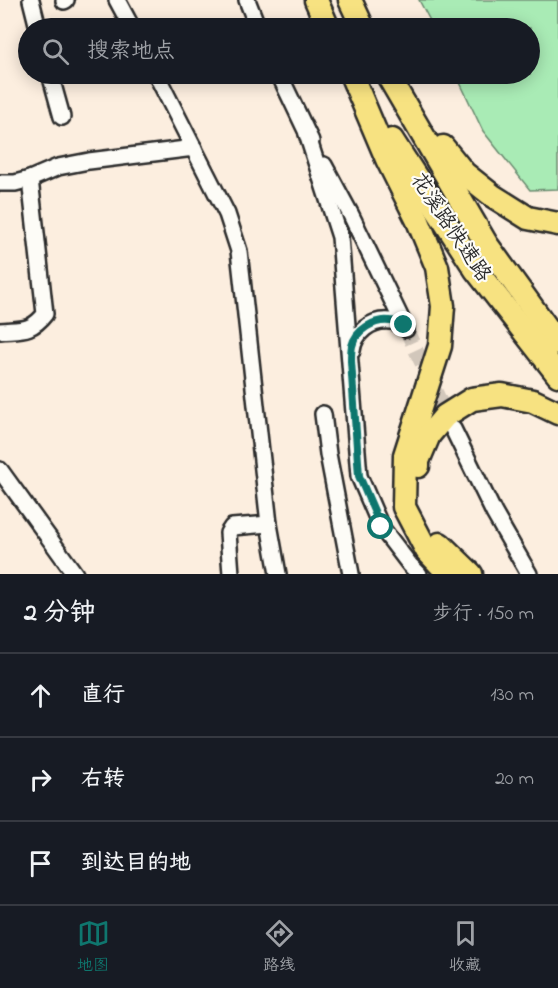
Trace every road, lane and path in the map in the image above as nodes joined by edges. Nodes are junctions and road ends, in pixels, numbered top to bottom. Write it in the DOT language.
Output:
graph roads {
  1 [pos="31,0"];
  2 [pos="117,0"];
  3 [pos="247,0"];
  4 [pos="316,0"];
  5 [pos="350,0"];
  6 [pos="36,18"];
  7 [pos="127,18"];
  8 [pos="254,18"];
  9 [pos="324,18"];
  10 [pos="358,18"];
  11 [pos="53,84"];
  12 [pos="161,84"];
  13 [pos="284,84"];
  14 [pos="356,84"];
  15 [pos="358,84"];
  16 [pos="393,84"];
  17 [pos="400,97"];
  18 [pos="62,117"];
  19 [pos="307,134"];
  20 [pos="194,148"];
  21 [pos="30,179"];
  22 [pos="0,183"];
  23 [pos="558,224"];
  24 [pos="0,331"];
  25 [pos="558,343"];
  26 [pos="351,361"];
  27 [pos="558,375"];
  28 [pos="558,413"];
  29 [pos="323,414"];
  30 [pos="453,429"];
  31 [pos="0,470"];
  32 [pos="269,524"];
  33 [pos="347,573"];
  34 [pos="75,574"];
  35 [pos="231,574"];
  36 [pos="278,574"];
  37 [pos="419,574"];
  38 [pos="449,574"];
  39 [pos="471,574"];
  40 [pos="529,574"];
  1 -- 6 [label="street"];
  2 -- 7 [label="street"];
  3 -- 8 [label="street"];
  4 -- 9 [label="highway"];
  5 -- 10 [label="highway"];
  11 -- 18 [label="street"];
  12 -- 20 [label="street"];
  13 -- 19 [label="street"];
  14 -- 38 [label="highway"];
  15 -- 27 [label="highway, 花溪路快速路"];
  16 -- 17 [label="highway, 花溪路快速路"];
  17 -- 23 [label="highway"];
  17 -- 25 [label="highway, 花溪路快速路"];
  19 -- 26 [label="street"];
  19 -- 26 [label="street"];
  20 -- 21 [label="street"];
  20 -- 32 [label="street"];
  21 -- 22 [label="street"];
  21 -- 24 [label="street"];
  26 -- 37 [label="street"];
  28 -- 39 [label="highway"];
  29 -- 33 [label="street"];
  30 -- 40 [label="street"];
  31 -- 34 [label="street"];
  32 -- 35 [label="street"];
  32 -- 36 [label="street"];
}
